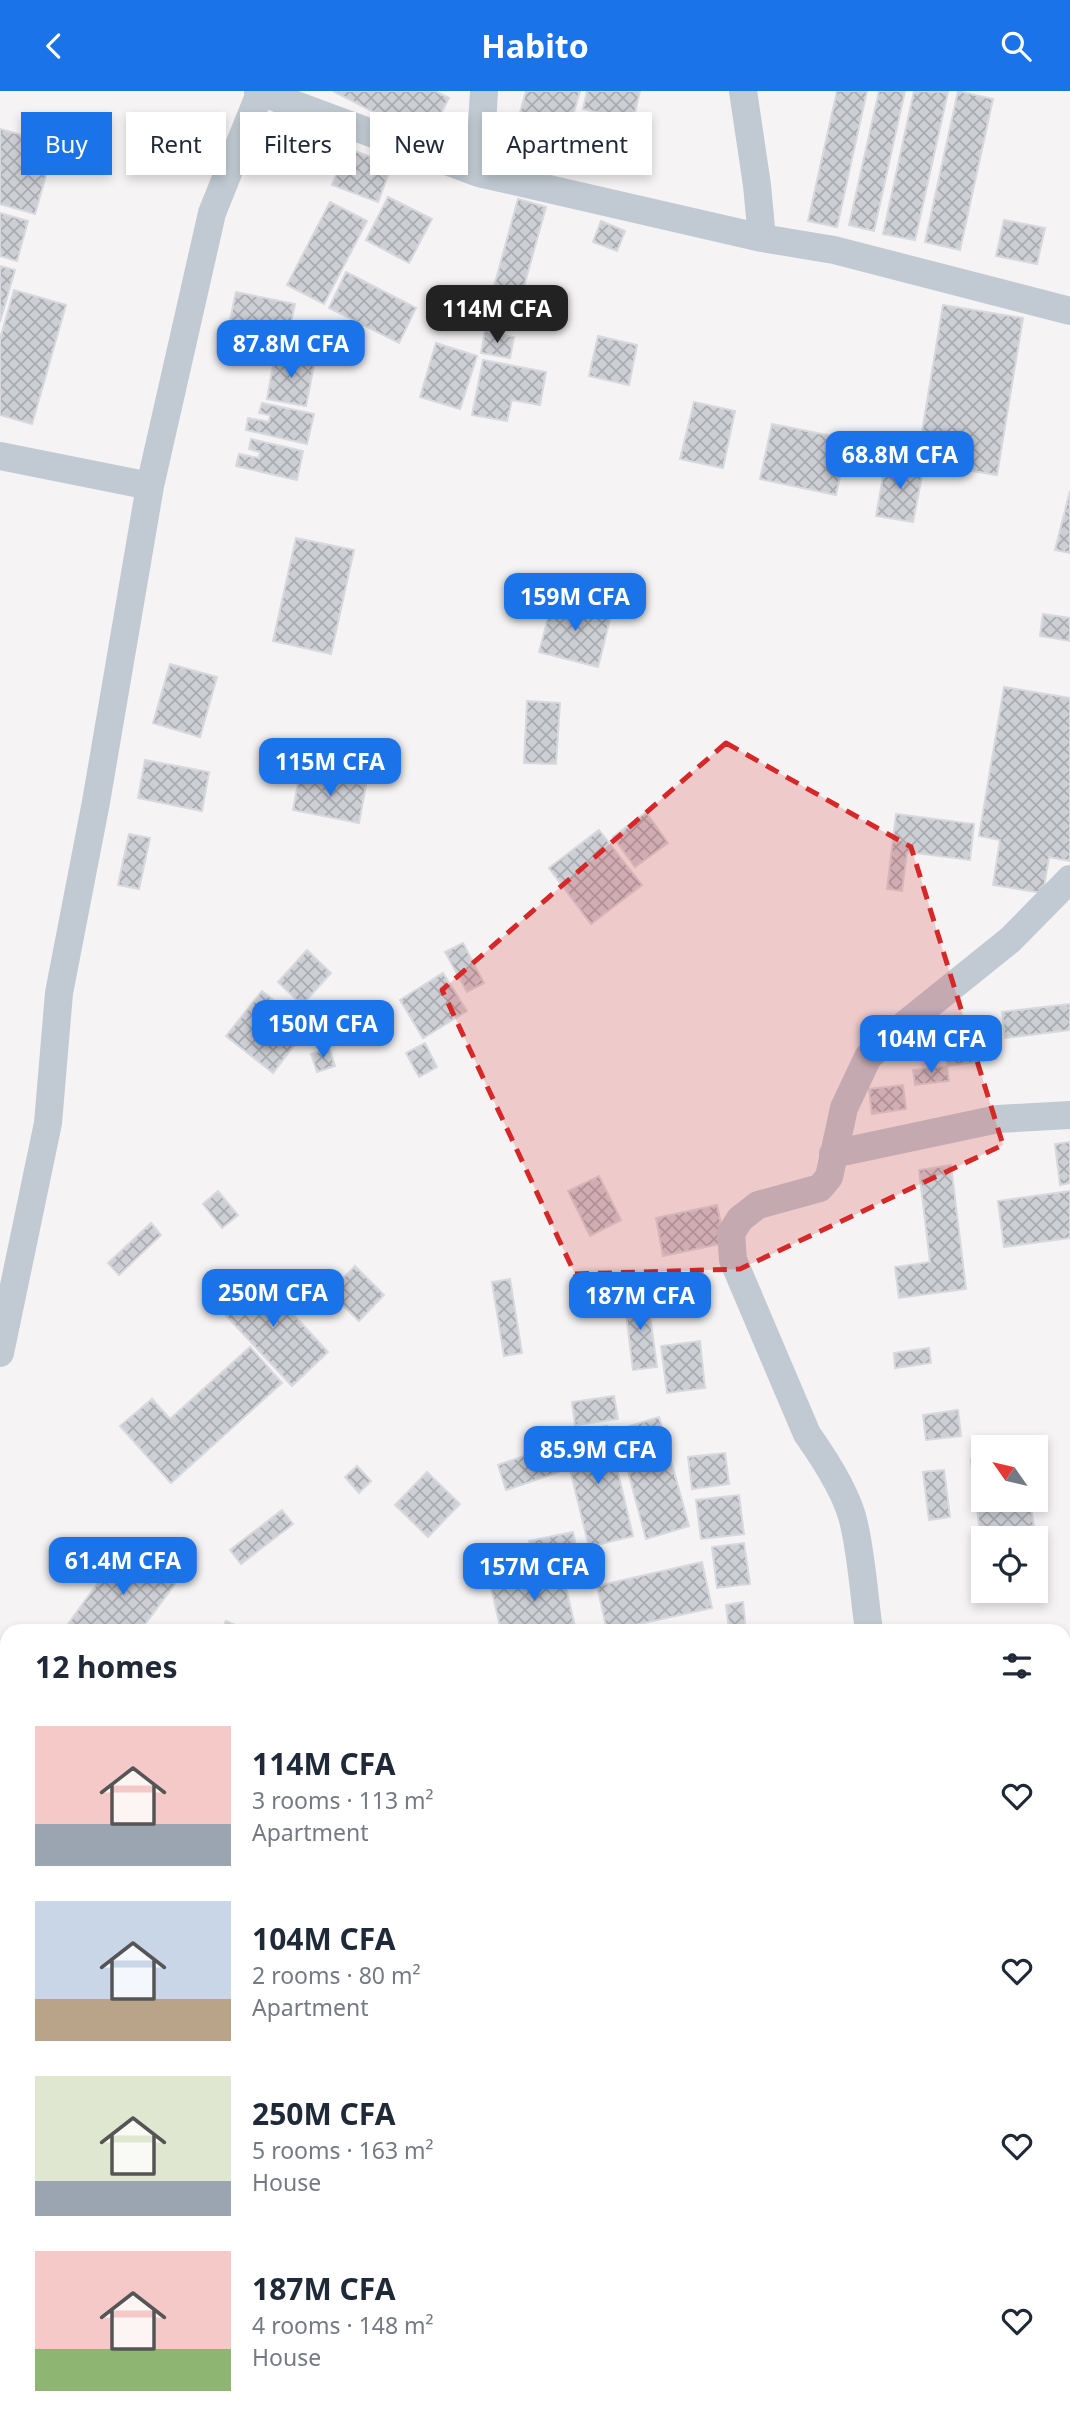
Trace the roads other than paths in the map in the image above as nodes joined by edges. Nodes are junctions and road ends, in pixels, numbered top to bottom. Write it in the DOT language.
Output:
graph roads {
  1 [pos="484,91"];
  2 [pos="743,91"];
  3 [pos="259,92"];
  4 [pos="479,173"];
  5 [pos="762,238"];
  6 [pos="1070,311"];
  7 [pos="0,456"];
  8 [pos="150,486"];
  9 [pos="1070,879"];
  10 [pos="1070,1115"];
  11 [pos="834,1154"];
  12 [pos="0,1353"];
  13 [pos="868,1624"];
  1 -- 4 [label="street"];
  2 -- 5 [label="street"];
  3 -- 4 [label="street"];
  3 -- 8 [label="street"];
  4 -- 5 [label="street"];
  5 -- 6 [label="street"];
  7 -- 8 [label="street"];
  8 -- 12 [label="street"];
  9 -- 11 [label="street"];
  10 -- 11 [label="street"];
  11 -- 13 [label="street"];
}
